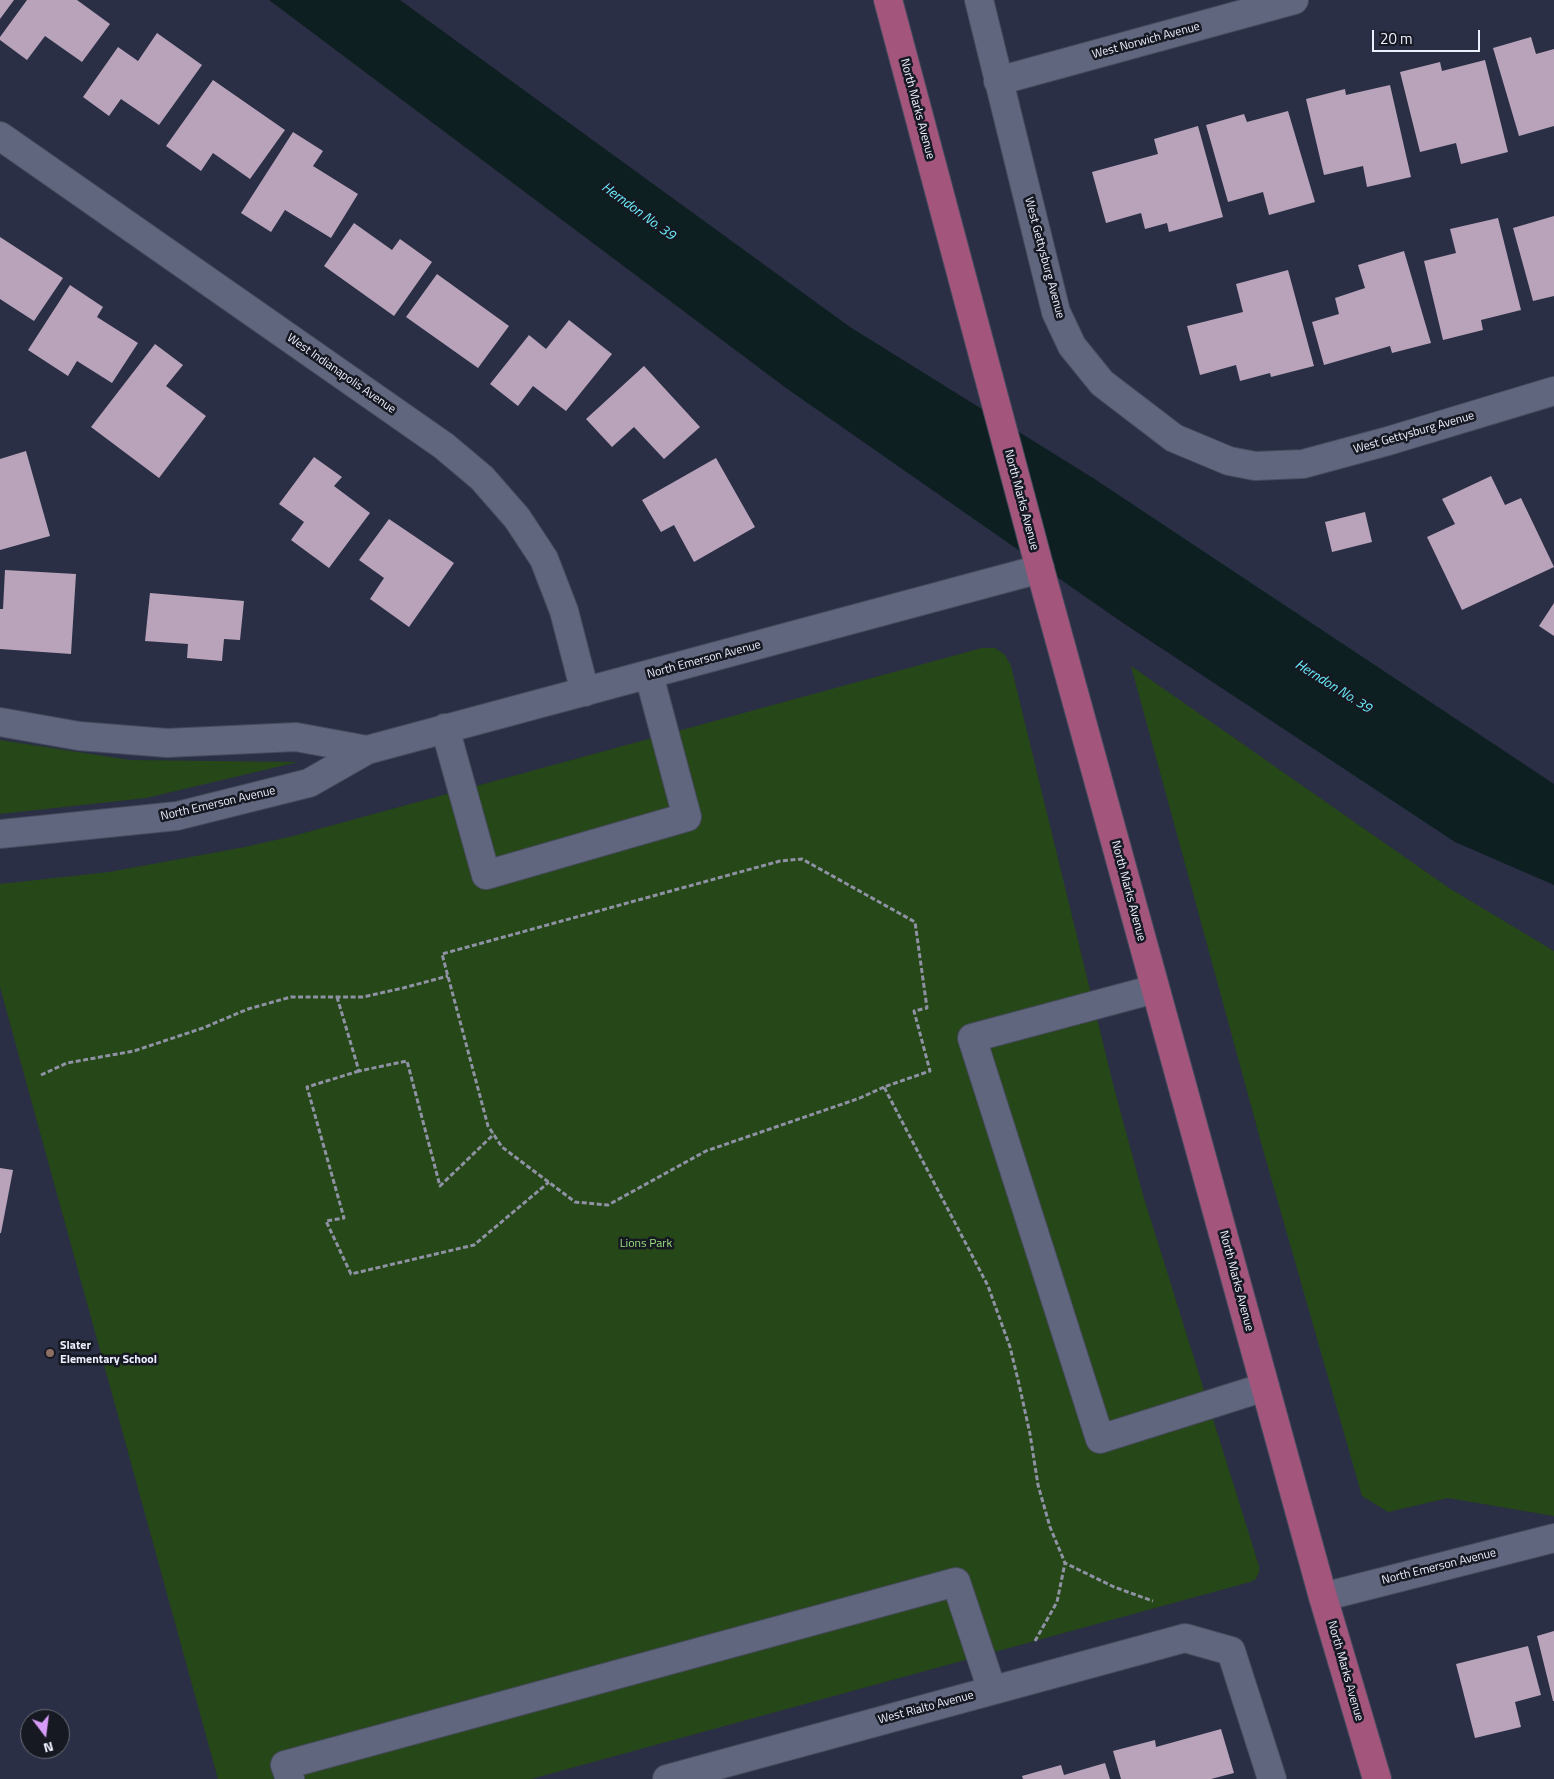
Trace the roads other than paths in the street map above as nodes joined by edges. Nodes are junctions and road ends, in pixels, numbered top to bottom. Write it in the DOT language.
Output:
graph roads {
  1 [pos="888,0"];
  2 [pos="978,0"];
  3 [pos="1294,0"];
  4 [pos="998,81"];
  5 [pos="0,136"];
  6 [pos="1554,391"];
  7 [pos="1040,569"];
  8 [pos="649,675"];
  9 [pos="585,692"];
  10 [pos="0,722"];
  11 [pos="445,728"];
  12 [pos="367,750"];
  13 [pos="0,834"];
  14 [pos="1155,989"];
  15 [pos="1265,1387"];
  16 [pos="1554,1538"];
  17 [pos="1324,1597"];
  18 [pos="992,1690"];
  19 [pos="290,1779"];
  20 [pos="667,1779"];
  21 [pos="1272,1779"];
  22 [pos="1377,1779"];
  1 -- 7 [label="main road, North Marks Avenue"];
  2 -- 4 [label="street, West Gettysburg Avenue"];
  3 -- 4 [label="street, West Norwich Avenue"];
  4 -- 6 [label="street, West Gettysburg Avenue"];
  5 -- 9 [label="street, West Indianapolis Avenue"];
  7 -- 8 [label="street, North Emerson Avenue"];
  7 -- 14 [label="main road, North Marks Avenue"];
  8 -- 9 [label="street, North Emerson Avenue"];
  8 -- 11 [label="street"];
  9 -- 11 [label="street, North Emerson Avenue"];
  10 -- 12 [label="street, North Emerson Avenue"];
  11 -- 12 [label="street, North Emerson Avenue"];
  12 -- 13 [label="street, North Emerson Avenue"];
  14 -- 15 [label="main road, North Marks Avenue"];
  14 -- 15 [label="street"];
  15 -- 17 [label="main road, North Marks Avenue"];
  16 -- 17 [label="street, North Emerson Avenue"];
  17 -- 22 [label="main road, North Marks Avenue"];
  18 -- 19 [label="street"];
  18 -- 20 [label="street, West Rialto Avenue"];
  18 -- 21 [label="street, West Rialto Avenue"];
}
